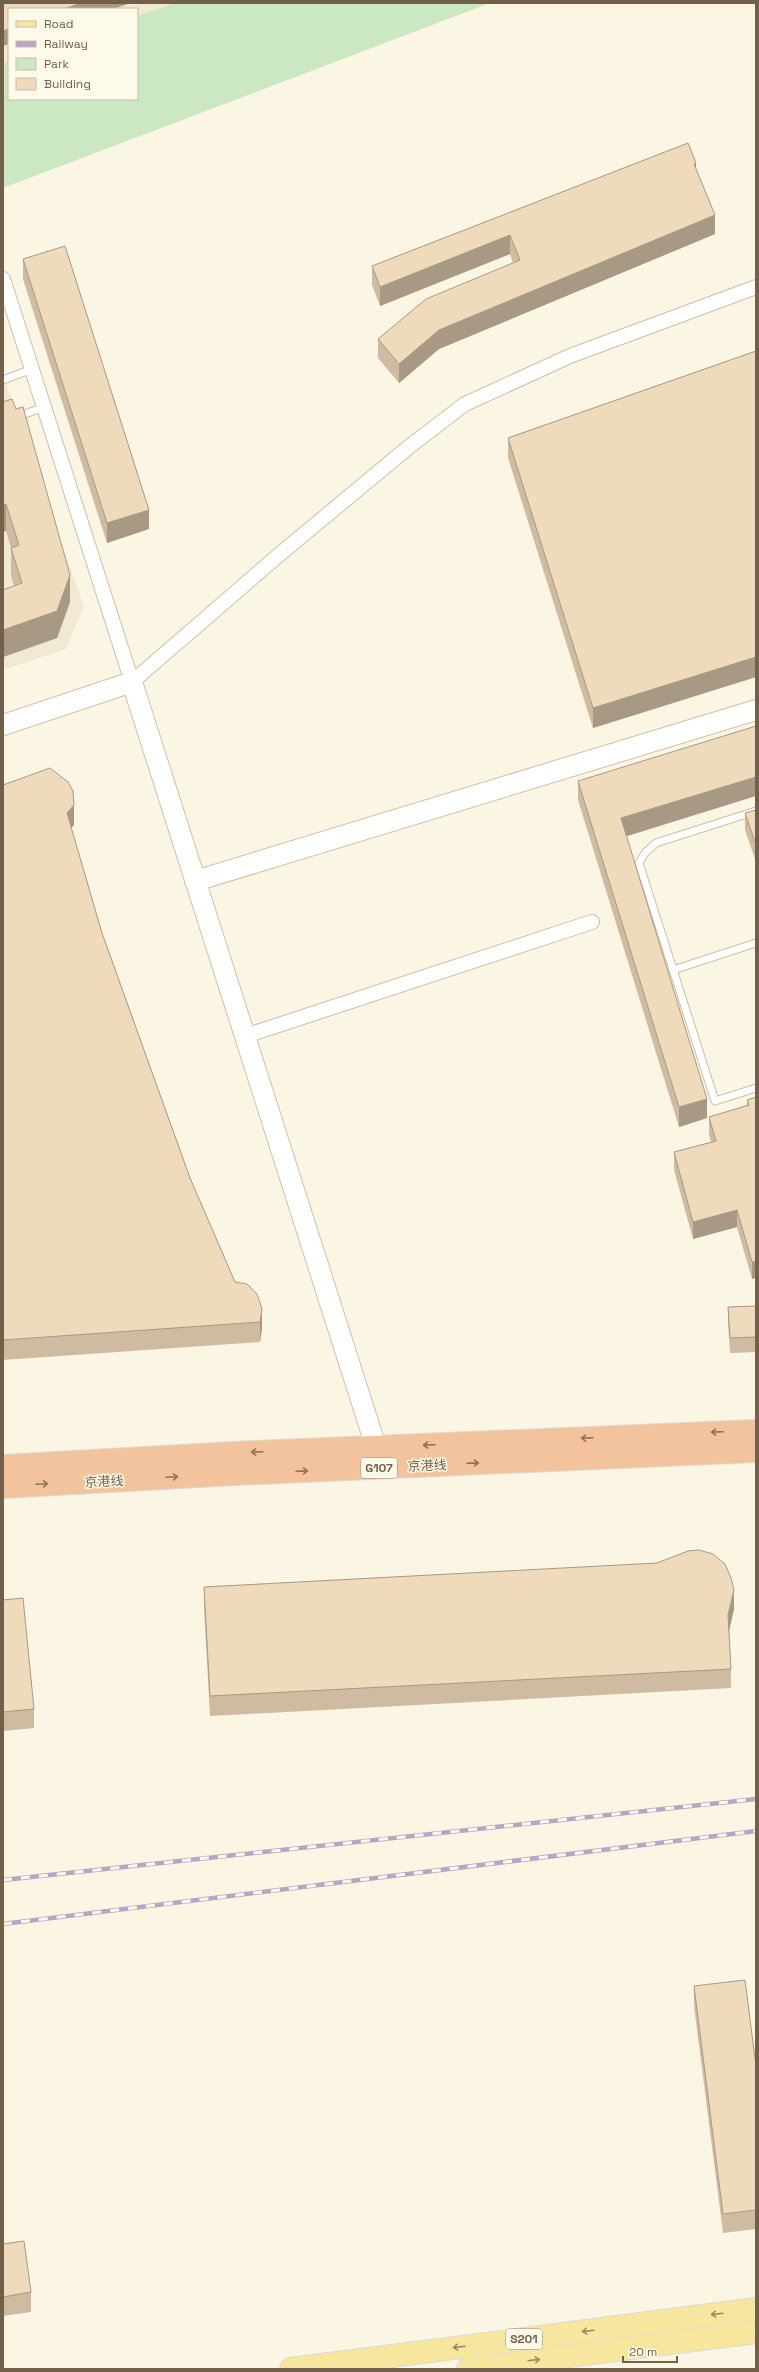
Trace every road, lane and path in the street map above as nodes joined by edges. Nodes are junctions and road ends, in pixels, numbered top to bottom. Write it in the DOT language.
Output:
graph roads {
  1 [pos="3,279"];
  2 [pos="756,287"];
  3 [pos="32,369"];
  4 [pos="3,380"];
  5 [pos="44,407"];
  6 [pos="3,422"];
  7 [pos="132,682"];
  8 [pos="756,710"];
  9 [pos="3,725"];
  10 [pos="756,811"];
  11 [pos="195,880"];
  12 [pos="592,922"];
  13 [pos="756,943"];
  14 [pos="673,970"];
  15 [pos="245,1036"];
  16 [pos="756,1088"];
  17 [pos="756,1431"];
  18 [pos="376,1447"];
  19 [pos="756,1451"];
  20 [pos="3,1466"];
  21 [pos="3,1486"];
  22 [pos="756,2309"];
  23 [pos="756,2332"];
  24 [pos="291,2369"];
  25 [pos="468,2369"];
  1 -- 3 [label="street"];
  2 -- 7 [label="street"];
  3 -- 4 [label="lane"];
  3 -- 5 [label="street"];
  5 -- 6 [label="lane"];
  5 -- 7 [label="street"];
  7 -- 9 [label="street"];
  7 -- 11 [label="street"];
  8 -- 11 [label="street"];
  10 -- 14 [label="lane"];
  11 -- 15 [label="street"];
  12 -- 15 [label="street"];
  13 -- 14 [label="lane"];
  14 -- 16 [label="lane"];
  15 -- 18 [label="street"];
  17 -- 18 [label="highway, 京港线 / G107, one-way"];
  18 -- 20 [label="highway, 京港线 / G107, one-way"];
  21 -- 19 [label="highway, 京港线 / G107, one-way"];
  22 -- 24 [label="main road, S201, one-way"];
  25 -- 23 [label="main road, S201, one-way"];
}
